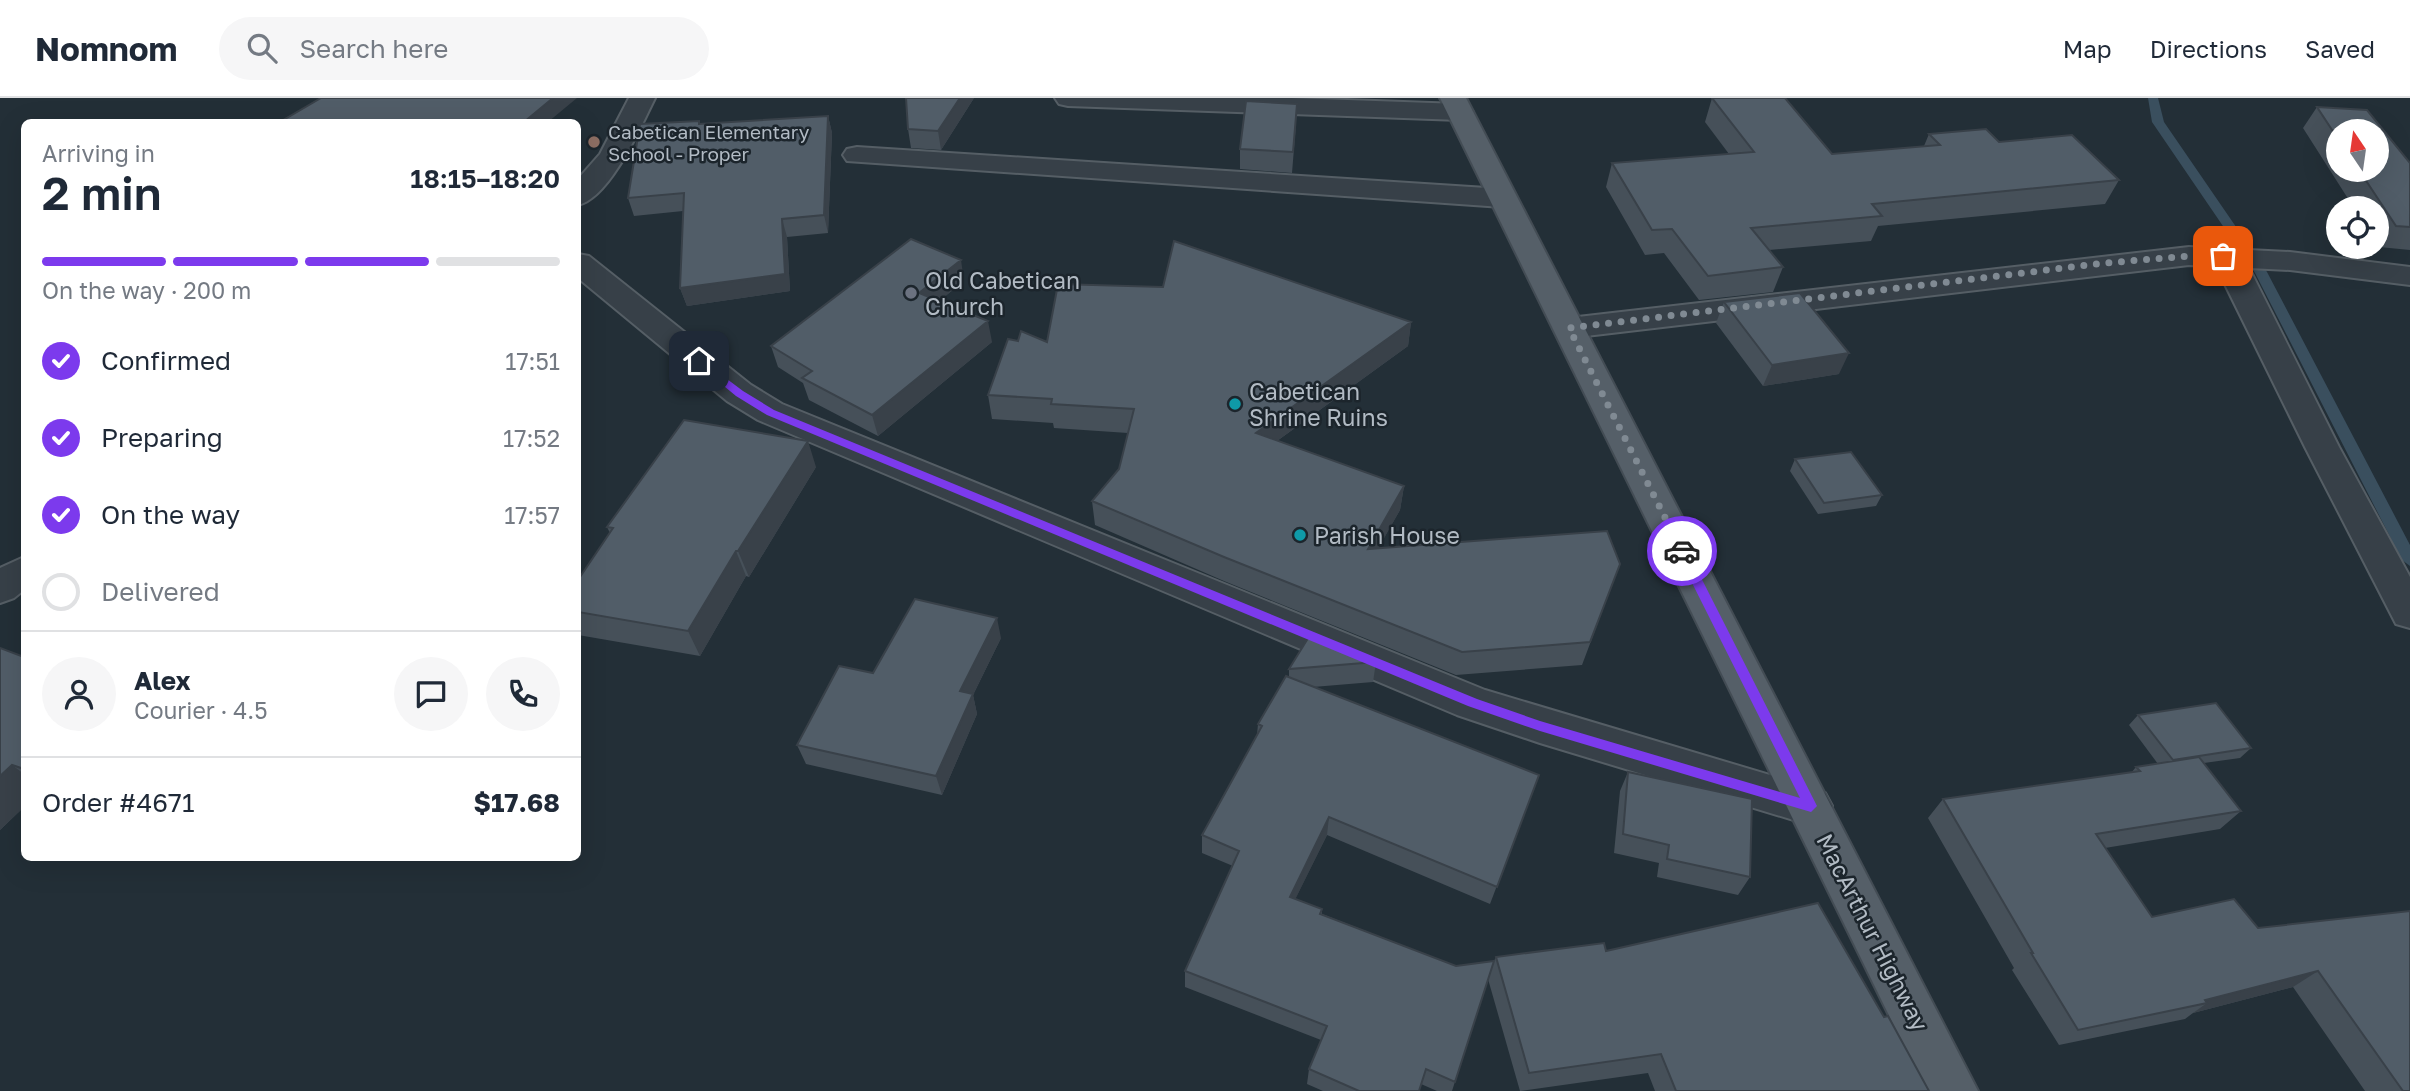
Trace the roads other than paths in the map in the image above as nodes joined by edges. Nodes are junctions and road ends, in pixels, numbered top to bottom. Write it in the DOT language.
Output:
graph roads {
  1 [pos="642,98"];
  2 [pos="1068,98"];
  3 [pos="1457,105"];
  4 [pos="857,155"];
  5 [pos="581,193"];
  6 [pos="1502,198"];
  7 [pos="2229,256"];
  8 [pos="581,265"];
  9 [pos="2410,276"];
  10 [pos="1569,328"];
  11 [pos="21,573"];
  12 [pos="0,588"];
  13 [pos="2410,613"];
  14 [pos="1811,806"];
  15 [pos="1953,1091"];
  1 -- 5 [label="street"];
  2 -- 3 [label="street"];
  3 -- 6 [label="main road, MacArthur Highway"];
  4 -- 6 [label="street"];
  6 -- 10 [label="main road, MacArthur Highway"];
  7 -- 9 [label="street"];
  7 -- 10 [label="street"];
  7 -- 13 [label="street"];
  8 -- 14 [label="street"];
  10 -- 14 [label="main road, MacArthur Highway"];
  11 -- 12 [label="street"];
  14 -- 15 [label="main road, MacArthur Highway"];
}
